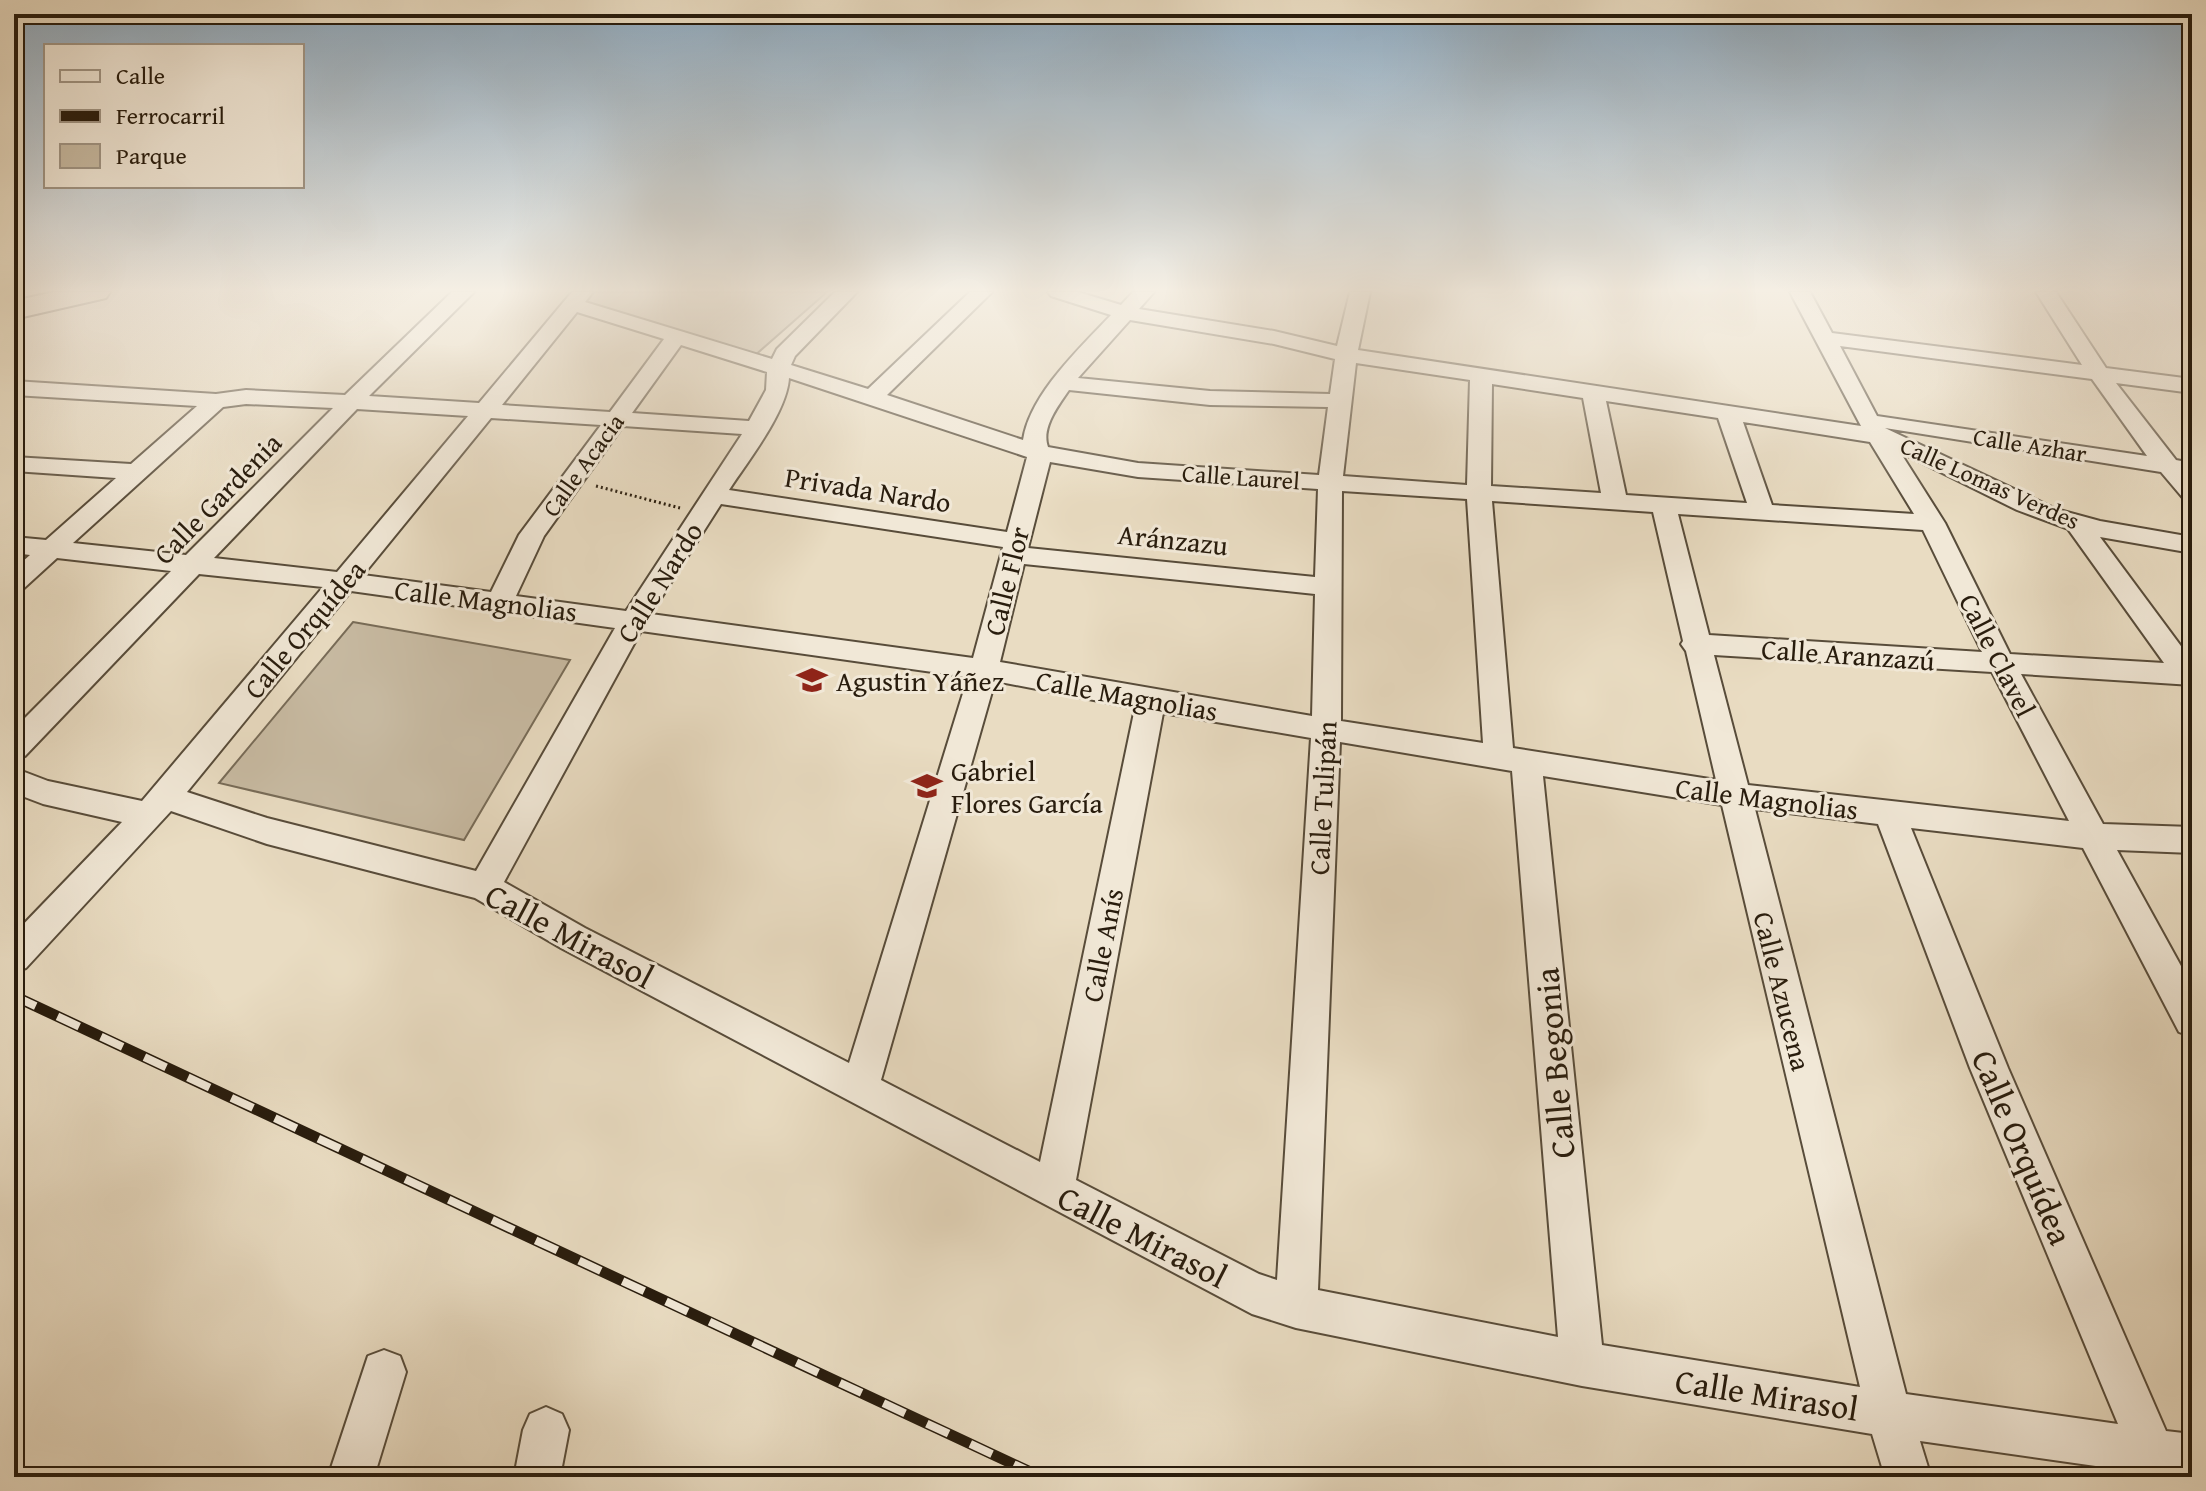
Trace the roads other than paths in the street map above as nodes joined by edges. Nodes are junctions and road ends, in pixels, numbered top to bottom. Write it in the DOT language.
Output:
graph roads {
  1 [pos="393,362"];
  2 [pos="527,362"];
  3 [pos="658,362"];
  4 [pos="753,362"];
  5 [pos="782,362"];
  6 [pos="909,362"];
  7 [pos="1081,362"];
  8 [pos="1345,362"];
  9 [pos="1409,362"];
  10 [pos="1425,362"];
  11 [pos="1837,362"];
  12 [pos="1998,362"];
  13 [pos="2089,362"];
  14 [pos="778,370"];
  15 [pos="1481,375"];
  16 [pos="2097,375"];
  17 [pos="1061,383"];
  18 [pos="2192,386"];
  19 [pos="14,388"];
  20 [pos="1593,392"];
  21 [pos="872,397"];
  22 [pos="216,401"];
  23 [pos="1339,401"];
  24 [pos="351,402"];
  25 [pos="488,410"];
  26 [pos="1729,416"];
  27 [pos="615,420"];
  28 [pos="757,428"];
  29 [pos="1874,428"];
  30 [pos="1040,453"];
  31 [pos="14,464"];
  32 [pos="2168,467"];
  33 [pos="2192,470"];
  34 [pos="137,472"];
  35 [pos="1330,483"];
  36 [pos="1479,493"];
  37 [pos="2192,493"];
  38 [pos="1615,500"];
  39 [pos="707,504"];
  40 [pos="1663,504"];
  41 [pos="1762,511"];
  42 [pos="1932,523"];
  43 [pos="2078,525"];
  44 [pos="14,545"];
  45 [pos="2192,545"];
  46 [pos="1014,548"];
  47 [pos="51,549"];
  48 [pos="196,564"];
  49 [pos="343,581"];
  50 [pos="14,583"];
  51 [pos="1327,587"];
  52 [pos="500,602"];
  53 [pos="634,619"];
  54 [pos="1695,644"];
  55 [pos="2001,663"];
  56 [pos="984,669"];
  57 [pos="2190,675"];
  58 [pos="1151,701"];
  59 [pos="1326,729"];
  60 [pos="14,748"];
  61 [pos="1512,760"];
  62 [pos="14,780"];
  63 [pos="1733,795"];
  64 [pos="157,806"];
  65 [pos="1890,814"];
  66 [pos="2093,836"];
  67 [pos="2192,840"];
  68 [pos="484,887"];
  69 [pos="14,957"];
  70 [pos="2192,1021"];
  71 [pos="861,1086"];
  72 [pos="1054,1190"];
  73 [pos="1296,1307"];
  74 [pos="1582,1364"];
  75 [pos="384,1372"];
  76 [pos="1889,1414"];
  77 [pos="546,1430"];
  78 [pos="2192,1457"];
  79 [pos="2157,1463"];
  80 [pos="351,1477"];
  81 [pos="537,1477"];
  82 [pos="1908,1477"];
  1 -- 24 [label="street, Calle Gardenia"];
  2 -- 25 [label="street, Calle Orquídea"];
  3 -- 27 [label="street, Calle Acacia"];
  4 -- 14 [label="street, Calle Laurel"];
  5 -- 14 [label="street, Calle Nardo"];
  6 -- 21 [label="street"];
  7 -- 17 [label="street, Calle Flor"];
  8 -- 23 [label="street, Calle Tulipán"];
  9 -- 15 [label="street, Calle Lomas Verdes"];
  10 -- 29 [label="street, Calle Lomas Verdes"];
  11 -- 29 [label="street, Calle Clavel"];
  12 -- 16 [label="street"];
  13 -- 16 [label="street"];
  14 -- 21 [label="street, Calle Laurel"];
  14 -- 28 [label="street, Calle Nardo"];
  15 -- 20 [label="street, Calle Lomas Verdes"];
  15 -- 36 [label="street, Calle Begonia"];
  16 -- 18 [label="street"];
  16 -- 32 [label="street"];
  17 -- 23 [label="street"];
  17 -- 30 [label="street, Calle Flor"];
  19 -- 22 [label="street"];
  20 -- 26 [label="street, Calle Lomas Verdes"];
  20 -- 38 [label="street"];
  21 -- 30 [label="street, Calle Laurel"];
  22 -- 24 [label="street"];
  22 -- 34 [label="street"];
  23 -- 35 [label="street, Calle Tulipán"];
  24 -- 25 [label="street"];
  24 -- 48 [label="street, Calle Gardenia"];
  25 -- 27 [label="street"];
  25 -- 49 [label="street, Calle Orquídea"];
  26 -- 29 [label="street, Calle Lomas Verdes"];
  26 -- 41 [label="street"];
  27 -- 28 [label="street"];
  27 -- 52 [label="street, Calle Acacia"];
  28 -- 39 [label="street, Calle Nardo"];
  29 -- 32 [label="street, Calle Azhar"];
  29 -- 42 [label="street, Calle Clavel"];
  29 -- 43 [label="street, Calle Lomas Verdes"];
  30 -- 35 [label="street, Calle Laurel"];
  30 -- 46 [label="street, Calle Flor"];
  31 -- 34 [label="street"];
  32 -- 33 [label="street, Calle Azhar"];
  32 -- 37 [label="street"];
  34 -- 47 [label="street"];
  35 -- 36 [label="street, Calle Laurel"];
  35 -- 51 [label="street, Calle Tulipán"];
  36 -- 38 [label="street, Calle Laurel"];
  36 -- 61 [label="street, Calle Begonia"];
  38 -- 40 [label="street, Calle Laurel"];
  39 -- 46 [label="street, Privada Nardo"];
  39 -- 53 [label="street, Calle Nardo"];
  40 -- 41 [label="street, Calle Laurel"];
  40 -- 54 [label="street, Calle Azucena"];
  41 -- 42 [label="street, Calle Laurel"];
  42 -- 55 [label="street, Calle Clavel"];
  43 -- 45 [label="street, Calle Lomas Verdes"];
  43 -- 57 [label="street"];
  44 -- 47 [label="street, Calle Magnolias"];
  46 -- 51 [label="street, Aránzazu"];
  46 -- 56 [label="street, Calle Flor"];
  47 -- 48 [label="street, Calle Magnolias"];
  47 -- 50 [label="street"];
  48 -- 49 [label="street, Calle Magnolias"];
  48 -- 60 [label="street, Calle Gardenia"];
  49 -- 52 [label="street, Calle Magnolias"];
  49 -- 64 [label="street, Calle Orquídea"];
  51 -- 59 [label="street, Calle Tulipán"];
  52 -- 53 [label="street, Calle Magnolias"];
  53 -- 56 [label="street, Calle Magnolias"];
  53 -- 68 [label="street, Calle Nardo"];
  54 -- 55 [label="street, Calle Aranzazú"];
  54 -- 63 [label="street, Calle Azucena"];
  55 -- 57 [label="street, Calle Aranzazú"];
  55 -- 66 [label="street, Calle Clavel"];
  56 -- 58 [label="street, Calle Magnolias"];
  56 -- 71 [label="street, Calle Flor"];
  58 -- 59 [label="street, Calle Magnolias"];
  58 -- 72 [label="street, Calle Anís"];
  59 -- 61 [label="street, Calle Magnolias"];
  59 -- 73 [label="street, Calle Tulipán"];
  61 -- 63 [label="street, Calle Magnolias"];
  61 -- 74 [label="street, Calle Begonia"];
  62 -- 64 [label="street, Calle Mirasol"];
  63 -- 65 [label="street, Calle Magnolias"];
  63 -- 76 [label="street, Calle Azucena"];
  64 -- 68 [label="street, Calle Mirasol"];
  64 -- 69 [label="street, Calle Orquídea"];
  65 -- 66 [label="street, Calle Magnolias"];
  65 -- 79 [label="street, Calle Orquídea"];
  66 -- 67 [label="street, Calle Magnolias"];
  66 -- 70 [label="street, Calle Clavel"];
  68 -- 71 [label="street, Calle Mirasol"];
  71 -- 72 [label="street, Calle Mirasol"];
  72 -- 73 [label="street, Calle Mirasol"];
  73 -- 74 [label="street, Calle Mirasol"];
  74 -- 76 [label="street, Calle Mirasol"];
  75 -- 80 [label="street"];
  76 -- 79 [label="street, Calle Mirasol"];
  76 -- 82 [label="street, Calle Azucena"];
  77 -- 81 [label="street"];
  78 -- 79 [label="street, Calle Mirasol"];
}
